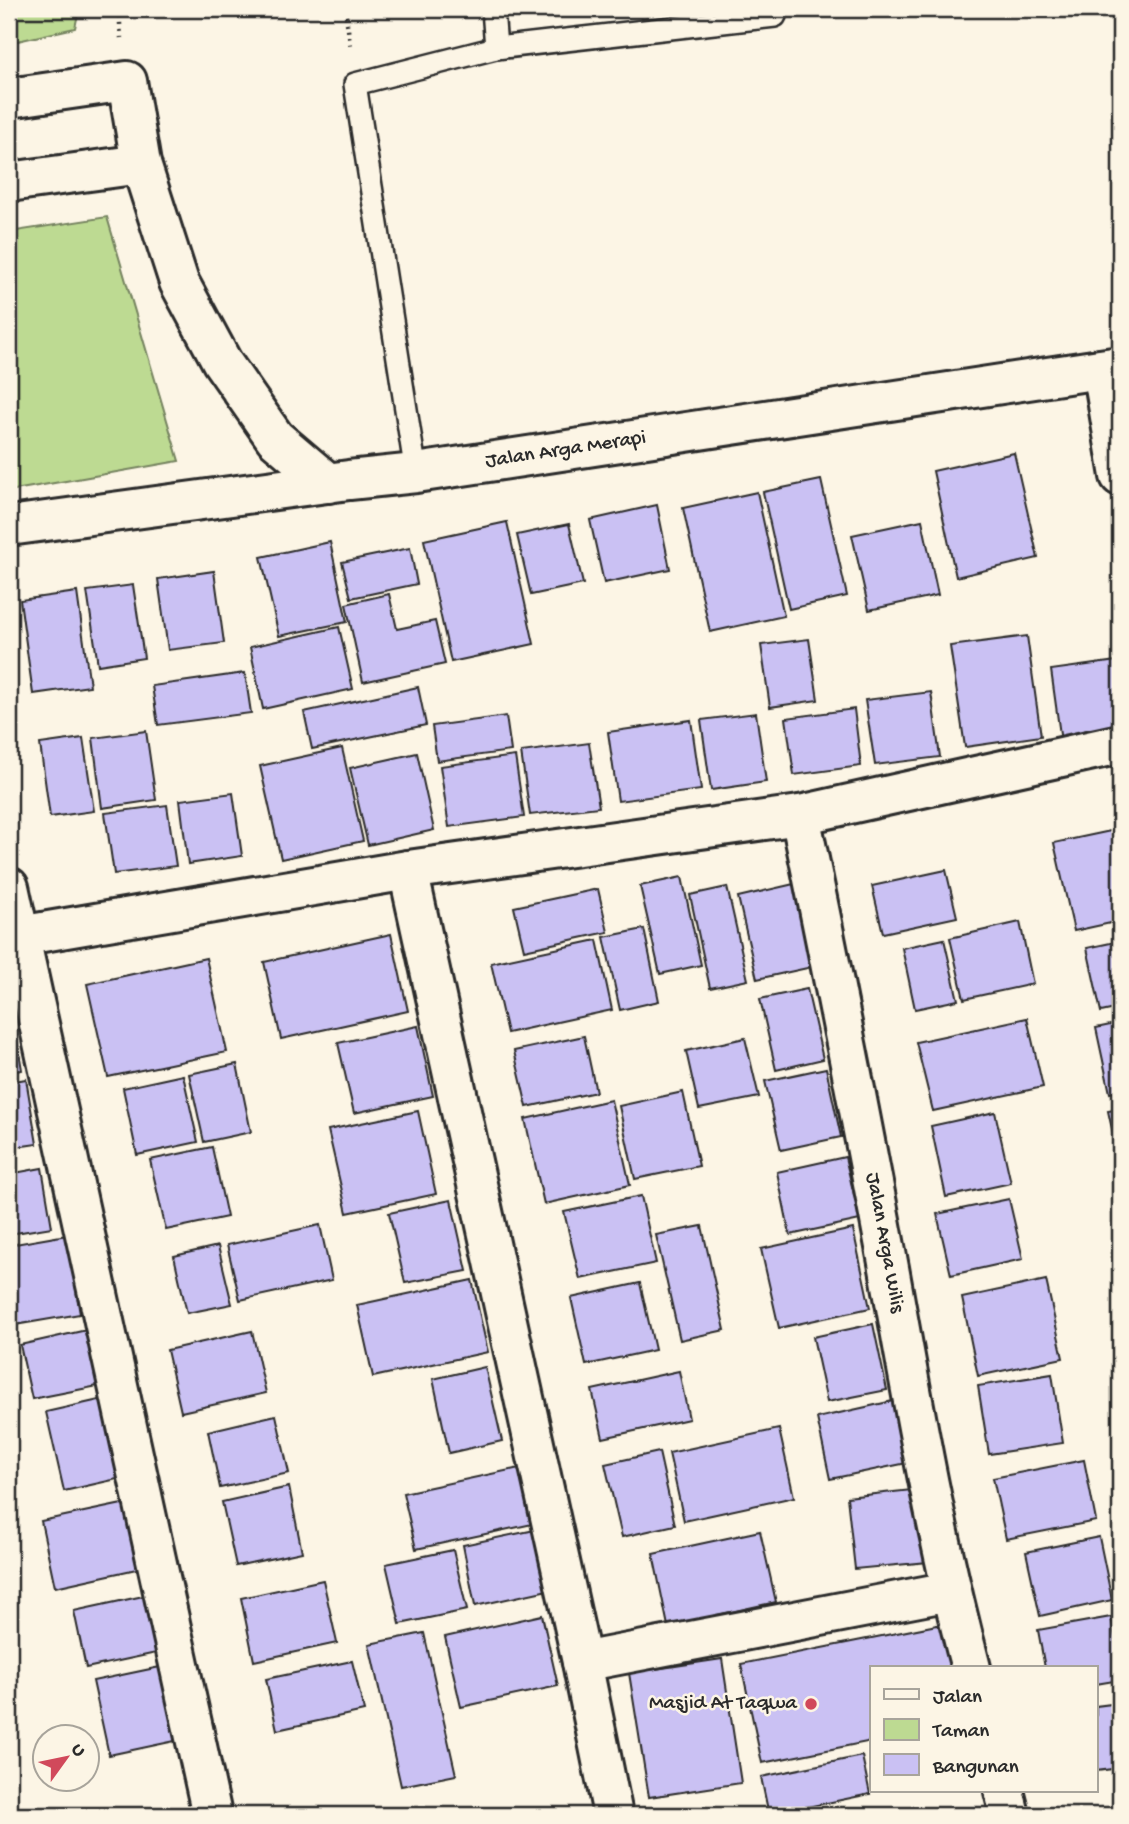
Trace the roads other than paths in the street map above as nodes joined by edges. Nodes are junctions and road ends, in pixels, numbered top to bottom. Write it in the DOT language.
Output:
graph roads {
  1 [pos="493,9"];
  2 [pos="775,16"];
  3 [pos="496,48"];
  4 [pos="9,98"];
  5 [pos="141,164"];
  6 [pos="9,182"];
  7 [pos="1111,368"];
  8 [pos="415,473"];
  9 [pos="1120,476"];
  10 [pos="328,483"];
  11 [pos="9,526"];
  12 [pos="1120,744"];
  13 [pos="800,816"];
  14 [pos="408,870"];
  15 [pos="9,887"];
  16 [pos="19,936"];
  17 [pos="950,1591"];
  18 [pos="582,1662"];
  19 [pos="970,1666"];
  20 [pos="1004,1792"];
  21 [pos="212,1815"];
  22 [pos="613,1815"];
  23 [pos="1010,1815"];
  1 -- 3 [label="lane"];
  2 -- 3 [label="lane"];
  3 -- 8 [label="lane"];
  4 -- 5 [label="street"];
  5 -- 6 [label="street"];
  5 -- 10 [label="street"];
  7 -- 8 [label="street, Jalan Arga Merapi"];
  7 -- 9 [label="street"];
  8 -- 10 [label="street, Jalan Arga Merapi"];
  10 -- 11 [label="street, Jalan Arga Merapi"];
  12 -- 13 [label="street"];
  13 -- 14 [label="street"];
  13 -- 17 [label="street, Jalan Arga Wilis"];
  14 -- 16 [label="street"];
  14 -- 18 [label="street"];
  15 -- 16 [label="street"];
  16 -- 21 [label="street"];
  17 -- 18 [label="street"];
  17 -- 19 [label="street, Jalan Arga Wilis"];
  18 -- 22 [label="street"];
  20 -- 23 [label="street"];
}
